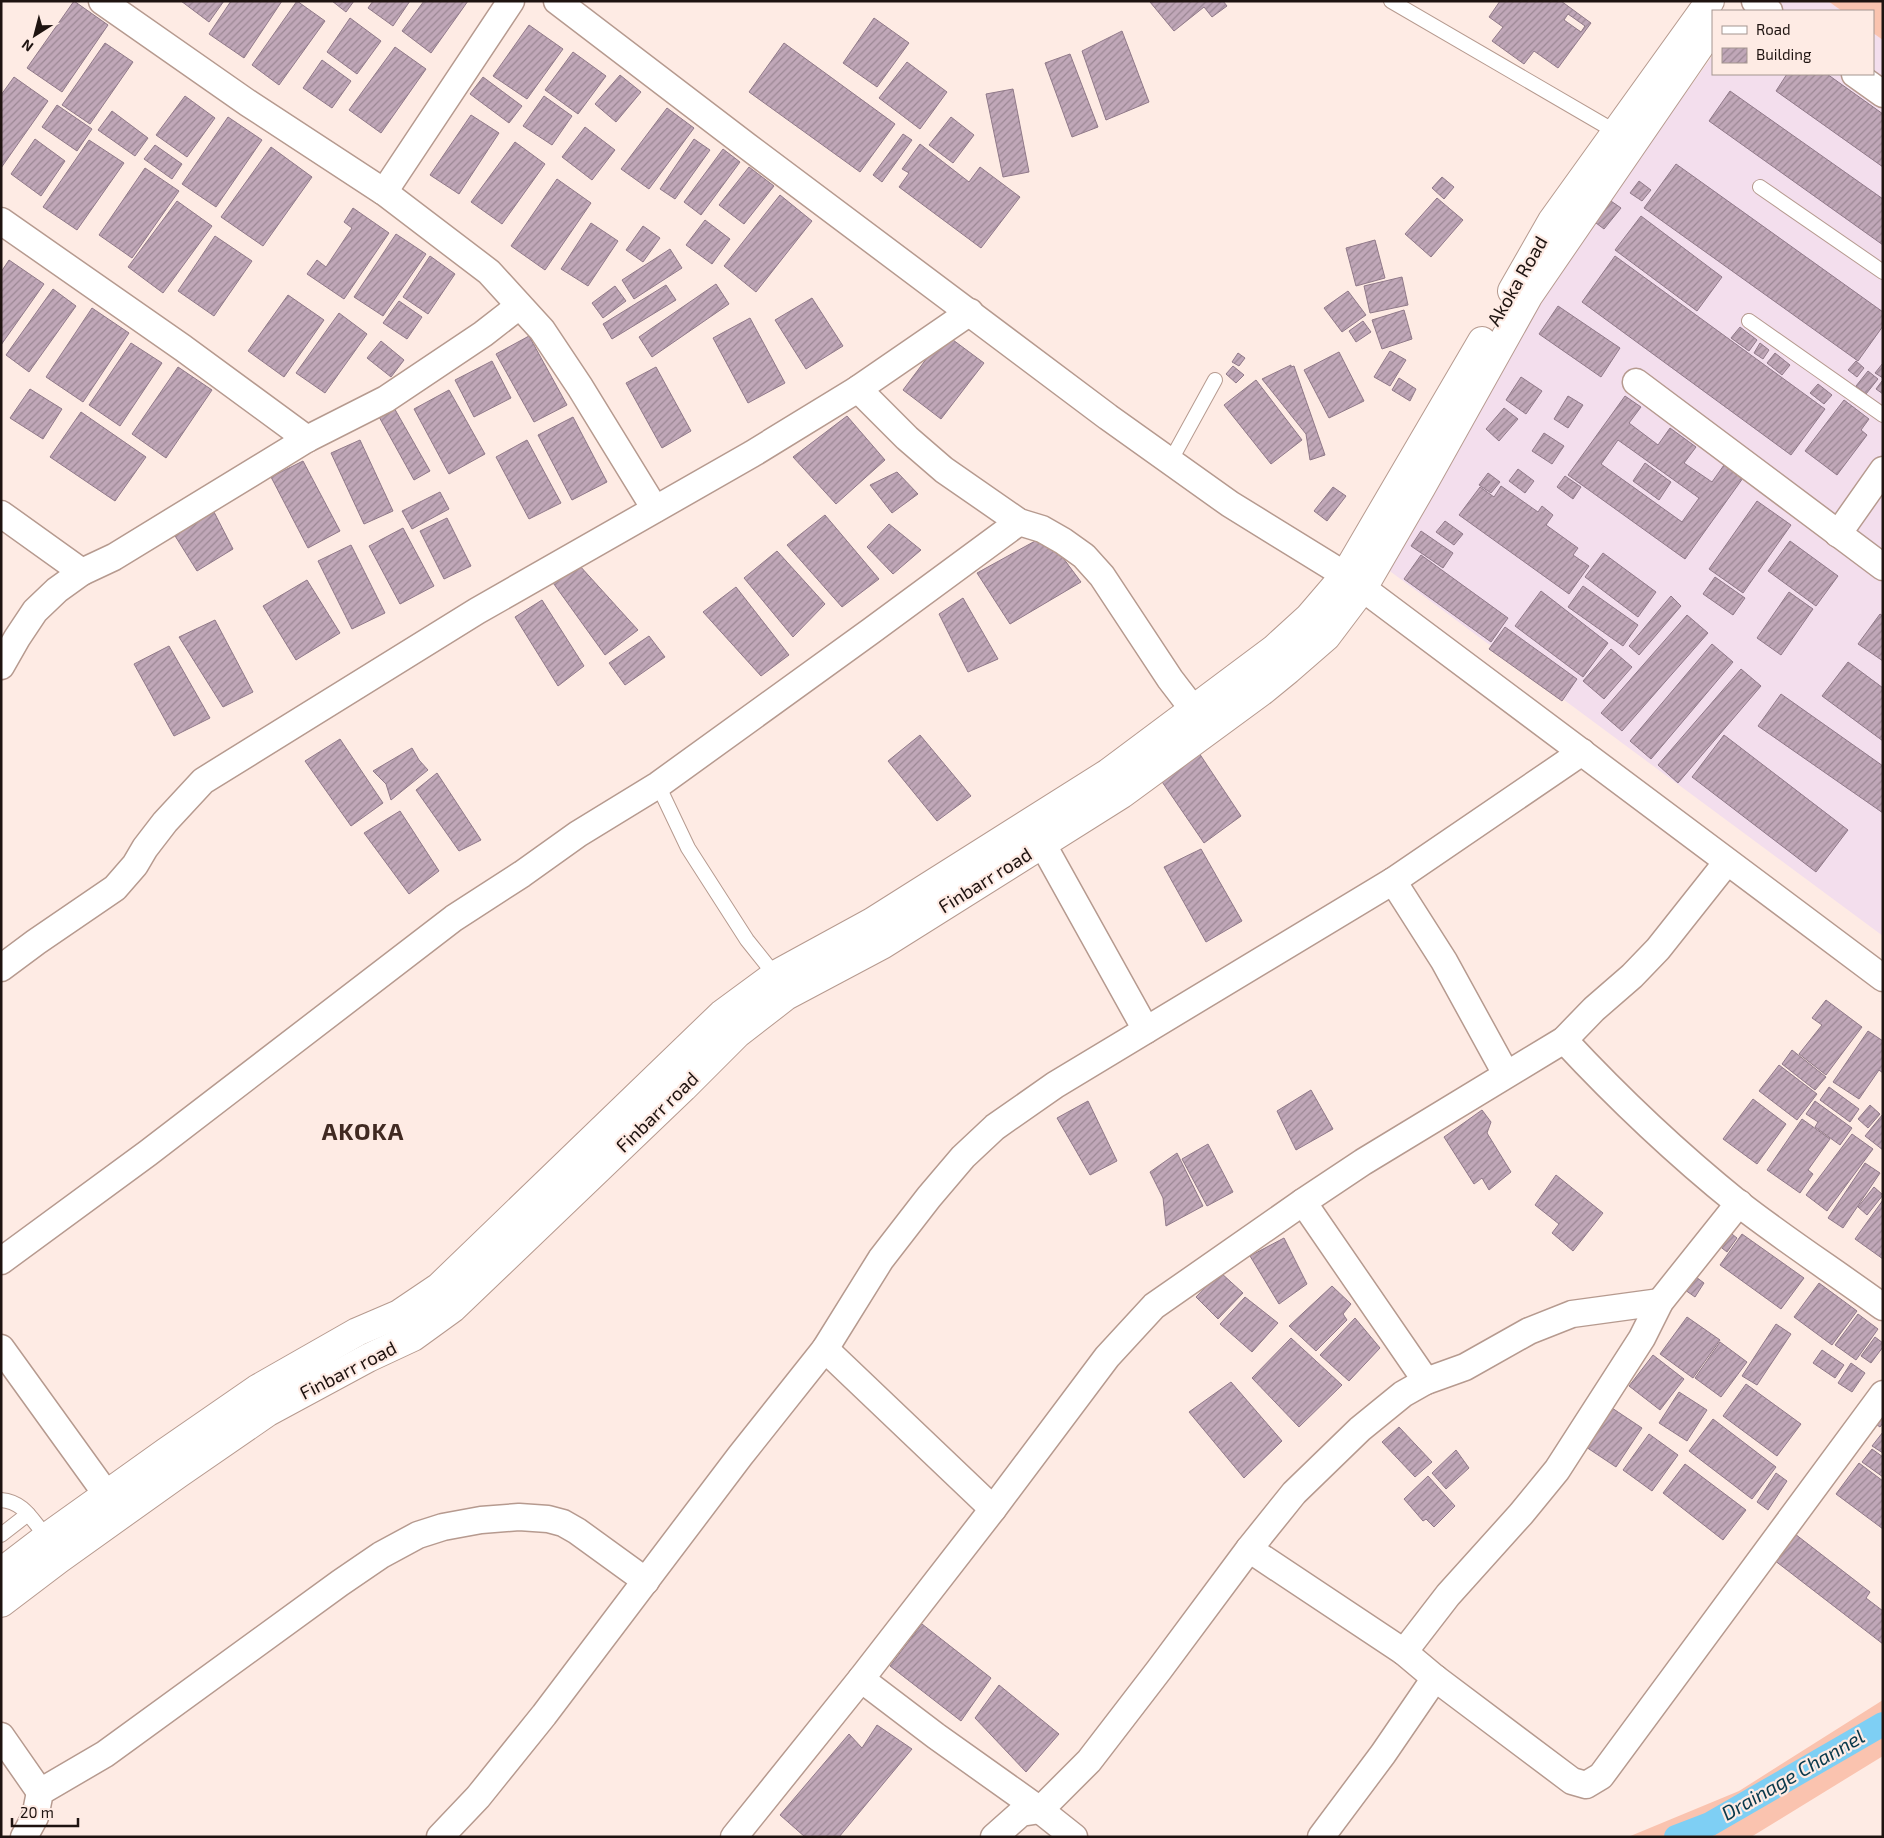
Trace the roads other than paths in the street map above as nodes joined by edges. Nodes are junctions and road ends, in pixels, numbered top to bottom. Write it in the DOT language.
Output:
graph roads {
  1 [pos="102,1"];
  2 [pos="511,1"];
  3 [pos="557,1"];
  4 [pos="1391,1"];
  5 [pos="1710,1"];
  6 [pos="1755,1"];
  7 [pos="1768,10"];
  8 [pos="1712,28"];
  9 [pos="1856,75"];
  10 [pos="1883,94"];
  11 [pos="1616,132"];
  12 [pos="1760,187"];
  13 [pos="384,192"];
  14 [pos="1,221"];
  15 [pos="1883,272"];
  16 [pos="519,306"];
  17 [pos="970,312"];
  18 [pos="1749,321"];
  19 [pos="1215,380"];
  20 [pos="1636,382"];
  21 [pos="858,389"];
  22 [pos="1883,415"];
  23 [pos="307,439"];
  24 [pos="1171,460"];
  25 [pos="1883,470"];
  26 [pos="655,509"];
  27 [pos="1,514"];
  28 [pos="1019,522"];
  29 [pos="1838,534"];
  30 [pos="1883,566"];
  31 [pos="82,572"];
  32 [pos="1354,582"];
  33 [pos="1317,627"];
  34 [pos="1,666"];
  35 [pos="1193,710"];
  36 [pos="1582,752"];
  37 [pos="658,785"];
  38 [pos="1042,843"];
  39 [pos="1727,862"];
  40 [pos="1393,881"];
  41 [pos="1,968"];
  42 [pos="775,974"];
  43 [pos="1883,978"];
  44 [pos="1146,1030"];
  45 [pos="1564,1040"];
  46 [pos="1506,1074"];
  47 [pos="1303,1202"];
  48 [pos="1739,1203"];
  49 [pos="1,1261"];
  50 [pos="1660,1302"];
  51 [pos="1883,1306"];
  52 [pos="1,1348"];
  53 [pos="825,1348"];
  54 [pos="1426,1381"];
  55 [pos="1883,1394"];
  56 [pos="107,1495"];
  57 [pos="1,1500"];
  58 [pos="993,1509"];
  59 [pos="28,1514"];
  60 [pos="1,1535"];
  61 [pos="47,1537"];
  62 [pos="1249,1549"];
  63 [pos="1,1572"];
  64 [pos="646,1581"];
  65 [pos="1,1603"];
  66 [pos="1404,1652"];
  67 [pos="1435,1678"];
  68 [pos="861,1679"];
  69 [pos="1,1736"];
  70 [pos="40,1792"];
  71 [pos="1040,1810"];
  72 [pos="24,1837"];
  73 [pos="440,1837"];
  74 [pos="734,1837"];
  75 [pos="994,1837"];
  76 [pos="1074,1837"];
  77 [pos="1322,1837"];
  1 -- 13 [label="street"];
  2 -- 13 [label="street"];
  3 -- 17 [label="street"];
  4 -- 11 [label="lane"];
  5 -- 11 [label="main road, Akoka Road"];
  6 -- 7 [label="street"];
  8 -- 32 [label="main road"];
  9 -- 10 [label="street"];
  11 -- 32 [label="main road, Akoka Road"];
  12 -- 15 [label="lane"];
  13 -- 16 [label="street"];
  14 -- 23 [label="street"];
  16 -- 23 [label="street"];
  16 -- 26 [label="street"];
  17 -- 21 [label="street"];
  17 -- 24 [label="street"];
  18 -- 22 [label="lane"];
  19 -- 24 [label="lane"];
  20 -- 29 [label="street"];
  21 -- 26 [label="street"];
  21 -- 28 [label="street"];
  23 -- 31 [label="street"];
  24 -- 32 [label="street"];
  25 -- 29 [label="street"];
  26 -- 41 [label="street"];
  27 -- 31 [label="street"];
  28 -- 35 [label="street"];
  28 -- 37 [label="street"];
  29 -- 30 [label="street"];
  31 -- 34 [label="street"];
  32 -- 33 [label="main road"];
  32 -- 36 [label="street"];
  33 -- 35 [label="main road, Finbarr road"];
  33 -- 38 [label="main road, Finbarr road"];
  35 -- 42 [label="main road, Finbarr road"];
  36 -- 39 [label="street"];
  36 -- 40 [label="street"];
  37 -- 42 [label="lane"];
  37 -- 49 [label="street"];
  38 -- 44 [label="street"];
  38 -- 65 [label="main road, Finbarr road"];
  39 -- 43 [label="street"];
  39 -- 45 [label="street"];
  40 -- 44 [label="street"];
  40 -- 46 [label="street"];
  42 -- 56 [label="main road, Finbarr road"];
  44 -- 53 [label="street"];
  45 -- 46 [label="street"];
  45 -- 48 [label="street"];
  46 -- 47 [label="street"];
  47 -- 54 [label="street"];
  47 -- 58 [label="street"];
  48 -- 50 [label="street"];
  48 -- 51 [label="street"];
  50 -- 54 [label="street"];
  50 -- 66 [label="street"];
  52 -- 56 [label="street"];
  53 -- 58 [label="street"];
  53 -- 64 [label="street"];
  54 -- 62 [label="street"];
  55 -- 67 [label="street"];
  56 -- 61 [label="main road, Finbarr road"];
  57 -- 59 [label="lane"];
  58 -- 68 [label="street"];
  59 -- 60 [label="lane"];
  59 -- 61 [label="lane"];
  61 -- 63 [label="main road, Finbarr road"];
  62 -- 66 [label="street"];
  62 -- 71 [label="street"];
  64 -- 70 [label="street"];
  64 -- 73 [label="street"];
  66 -- 67 [label="street"];
  67 -- 77 [label="street"];
  68 -- 71 [label="street"];
  68 -- 74 [label="street"];
  69 -- 70 [label="street"];
  70 -- 72 [label="street"];
  71 -- 75 [label="street"];
  71 -- 76 [label="street"];
}
